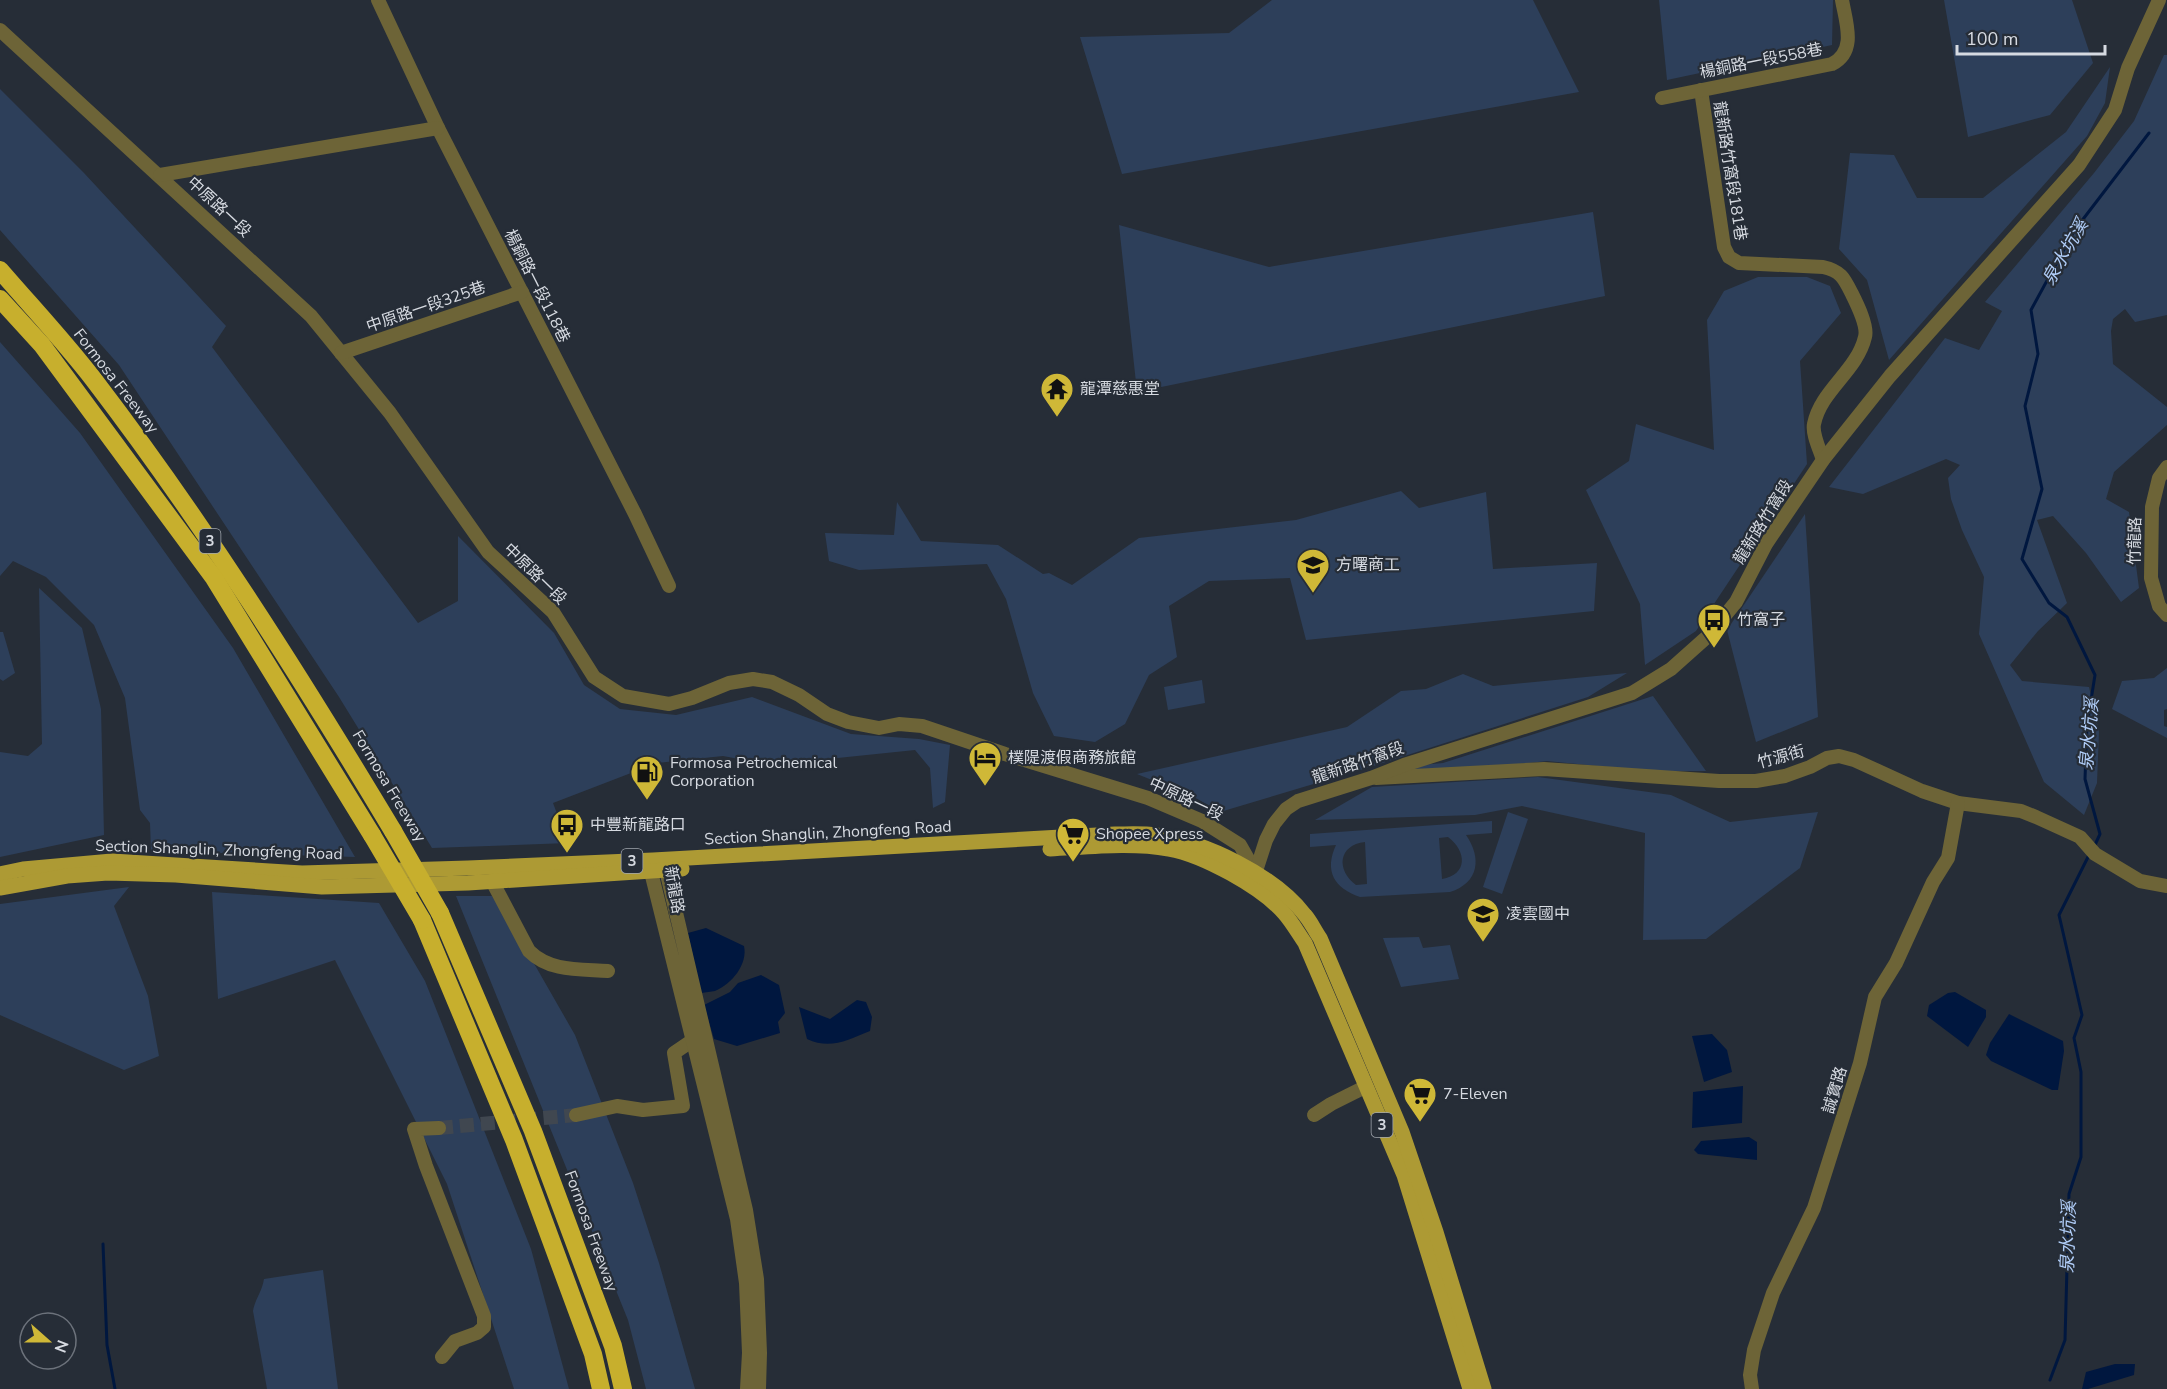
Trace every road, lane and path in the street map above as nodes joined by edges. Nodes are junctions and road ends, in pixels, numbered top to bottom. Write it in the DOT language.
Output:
graph roads {
  1 [pos="378,0"];
  2 [pos="1842,0"];
  3 [pos="2159,0"];
  4 [pos="0,30"];
  5 [pos="1701,90"];
  6 [pos="1662,98"];
  7 [pos="438,128"];
  8 [pos="160,175"];
  9 [pos="0,270"];
  10 [pos="522,292"];
  11 [pos="0,299"];
  12 [pos="341,353"];
  13 [pos="1823,460"];
  14 [pos="2167,466"];
  15 [pos="669,585"];
  16 [pos="2167,615"];
  17 [pos="1371,778"];
  18 [pos="1958,803"];
  19 [pos="656,868"];
  20 [pos="0,874"];
  21 [pos="1253,879"];
  22 [pos="492,881"];
  23 [pos="2167,886"];
  24 [pos="0,888"];
  25 [pos="608,971"];
  26 [pos="693,1040"];
  27 [pos="1365,1087"];
  28 [pos="576,1115"];
  29 [pos="1314,1115"];
  30 [pos="439,1128"];
  31 [pos="442,1357"];
  32 [pos="601,1389"];
  33 [pos="623,1389"];
  34 [pos="747,1389"];
  35 [pos="759,1389"];
  36 [pos="1470,1389"];
  37 [pos="1484,1389"];
  38 [pos="1752,1389"];
  1 -- 7 [label="street, 楊銅路一段118巷"];
  2 -- 5 [label="street, 楊銅路一段558巷"];
  3 -- 13 [label="street, 龍新路竹窩段"];
  4 -- 8 [label="street, 中原路一段"];
  5 -- 6 [label="street, 楊銅路一段558巷"];
  5 -- 13 [label="street, 龍新路竹窩段181巷"];
  7 -- 8 [label="street"];
  7 -- 10 [label="street, 楊銅路一段118巷"];
  8 -- 12 [label="street, 中原路一段"];
  9 -- 33 [label="highway, Formosa Freeway / 3, bridge"];
  10 -- 12 [label="street, 中原路一段325巷"];
  10 -- 15 [label="street, 楊銅路一段118巷"];
  11 -- 32 [label="highway, 3, bridge"];
  12 -- 21 [label="street, 中原路一段"];
  13 -- 17 [label="street, 龍新路竹窩段"];
  14 -- 16 [label="street, 竹龍路"];
  17 -- 18 [label="street, 竹源街"];
  17 -- 21 [label="street, 龍新路竹窩段"];
  18 -- 23 [label="street, 竹源街"];
  18 -- 38 [label="street, 誠實路"];
  19 -- 20 [label="main road, Section Shanglin, Zhongfeng Road / 3"];
  19 -- 21 [label="main road, Section Shanglin, Zhongfeng Road / 3"];
  19 -- 22 [label="main road, Section Shanglin, Zhongfeng Road / 3"];
  19 -- 26 [label="street, 新龍路"];
  19 -- 35 [label="street, 新龍路"];
  21 -- 27 [label="main road, 3"];
  21 -- 37 [label="main road, 3"];
  22 -- 24 [label="main road, Section Shanglin, Zhongfeng Road / 3"];
  22 -- 25 [label="street"];
  26 -- 28 [label="street"];
  26 -- 34 [label="street, 新龍路"];
  27 -- 29 [label="street"];
  27 -- 36 [label="main road, 3"];
  30 -- 31 [label="street"];
}
